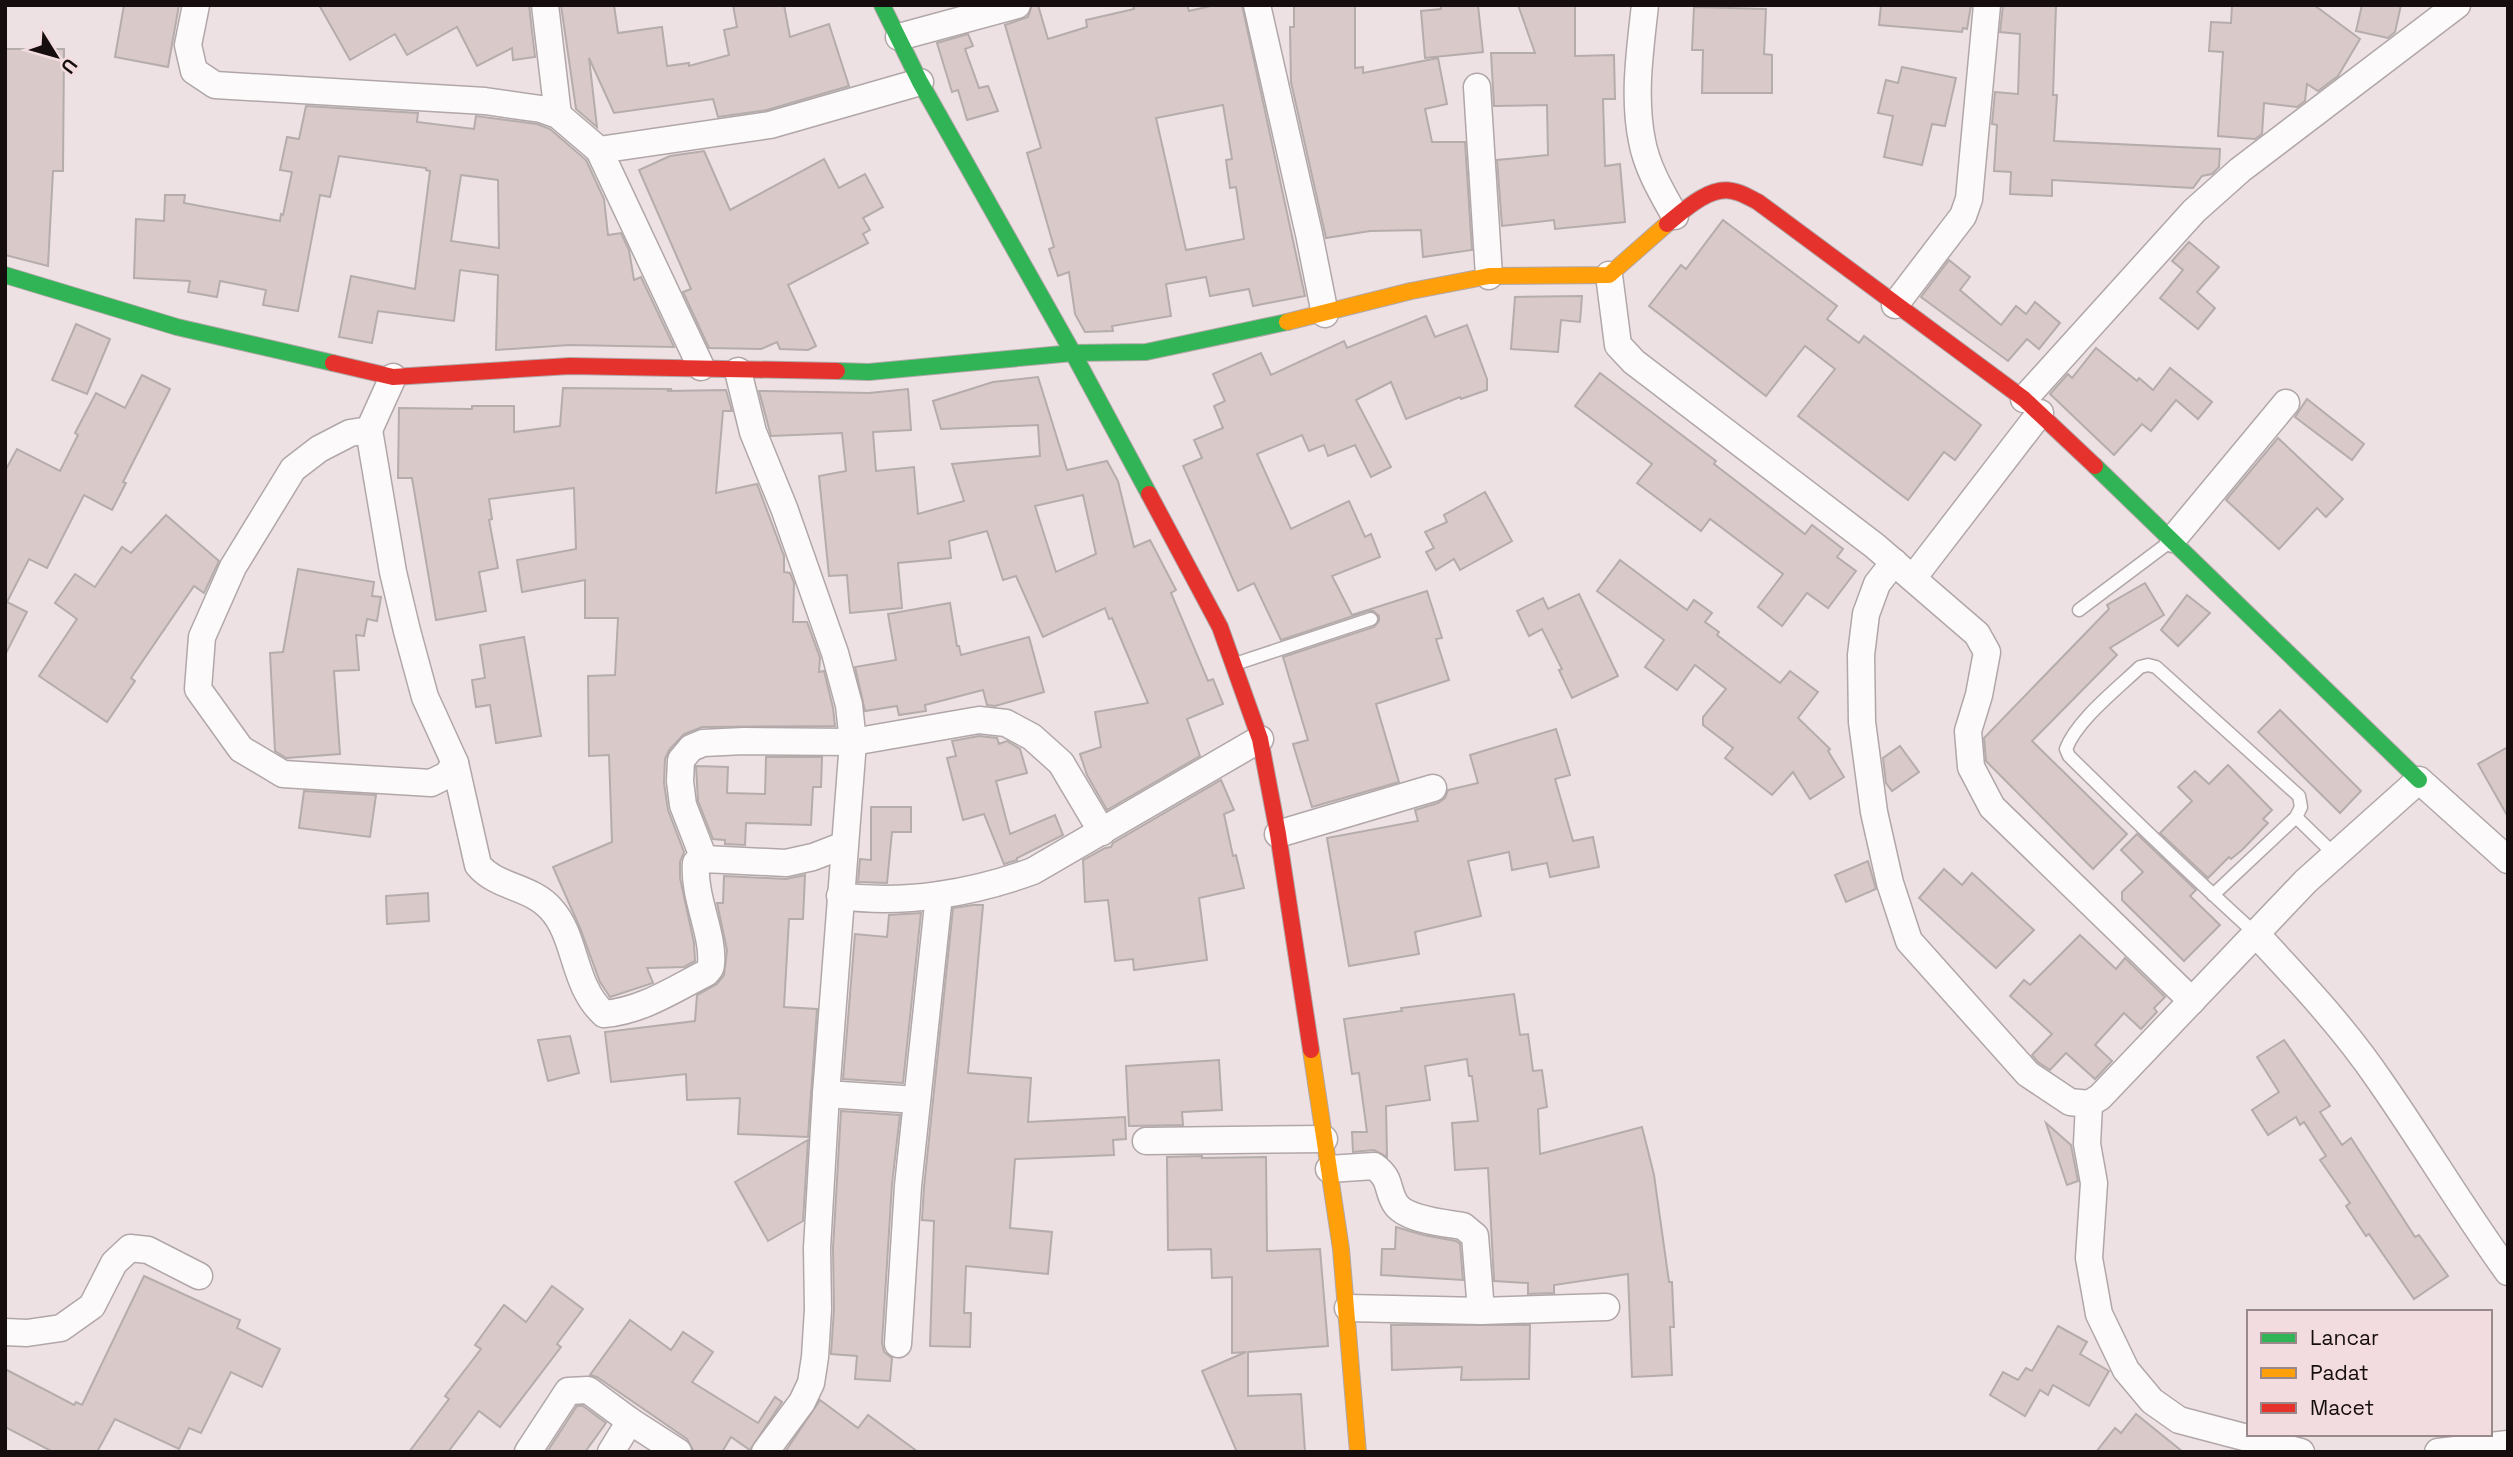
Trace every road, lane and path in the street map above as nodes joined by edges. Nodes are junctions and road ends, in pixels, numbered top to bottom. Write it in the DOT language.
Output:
graph roads {
  1 [pos="196,5"];
  2 [pos="545,5"];
  3 [pos="881,5"];
  4 [pos="1017,5"];
  5 [pos="1257,5"];
  6 [pos="1645,5"];
  7 [pos="1987,5"];
  8 [pos="2450,8"];
  9 [pos="899,37"];
  10 [pos="920,82"];
  11 [pos="1477,87"];
  12 [pos="558,115"];
  13 [pos="599,150"];
  14 [pos="1675,216"];
  15 [pos="5,275"];
  16 [pos="1609,275"];
  17 [pos="1489,276"];
  18 [pos="1895,305"];
  19 [pos="1325,314"];
  20 [pos="1073,353"];
  21 [pos="701,368"];
  22 [pos="738,371"];
  23 [pos="393,377"];
  24 [pos="2286,403"];
  25 [pos="2032,406"];
  26 [pos="369,430"];
  27 [pos="2173,539"];
  28 [pos="1903,570"];
  29 [pos="2079,610"];
  30 [pos="1371,619"];
  31 [pos="1233,665"];
  32 [pos="1260,739"];
  33 [pos="853,742"];
  34 [pos="455,762"];
  35 [pos="2419,780"];
  36 [pos="1433,788"];
  37 [pos="2296,817"];
  38 [pos="1101,832"];
  39 [pos="1278,834"];
  40 [pos="844,845"];
  41 [pos="2335,855"];
  42 [pos="704,859"];
  43 [pos="2508,860"];
  44 [pos="939,895"];
  45 [pos="2213,895"];
  46 [pos="840,896"];
  47 [pos="2256,934"];
  48 [pos="2192,1001"];
  49 [pos="826,1094"];
  50 [pos="917,1100"];
  51 [pos="2089,1104"];
  52 [pos="1324,1139"];
  53 [pos="1146,1141"];
  54 [pos="1329,1169"];
  55 [pos="2508,1272"];
  56 [pos="198,1276"];
  57 [pos="1606,1307"];
  58 [pos="1348,1308"];
  59 [pos="1481,1311"];
  60 [pos="5,1332"];
  61 [pos="898,1344"];
  62 [pos="630,1421"];
  63 [pos="2508,1444"];
  64 [pos="528,1452"];
  65 [pos="611,1452"];
  66 [pos="678,1452"];
  67 [pos="765,1452"];
  68 [pos="1358,1452"];
  69 [pos="2301,1452"];
  70 [pos="2438,1452"];
  1 -- 12 [label="street"];
  2 -- 12 [label="street"];
  3 -- 9 [label="street"];
  4 -- 9 [label="street"];
  5 -- 19 [label="street"];
  6 -- 14 [label="street"];
  7 -- 18 [label="street"];
  8 -- 25 [label="street"];
  9 -- 10 [label="street"];
  10 -- 13 [label="street"];
  10 -- 20 [label="street"];
  11 -- 17 [label="street"];
  12 -- 13 [label="street"];
  13 -- 21 [label="street"];
  14 -- 16 [label="street"];
  14 -- 18 [label="street"];
  15 -- 23 [label="street"];
  16 -- 17 [label="street"];
  16 -- 28 [label="street"];
  17 -- 19 [label="street"];
  18 -- 25 [label="street"];
  19 -- 20 [label="street"];
  20 -- 22 [label="street"];
  20 -- 31 [label="street"];
  21 -- 22 [label="street"];
  21 -- 23 [label="street"];
  22 -- 33 [label="street"];
  23 -- 26 [label="street"];
  24 -- 27 [label="street"];
  25 -- 27 [label="street"];
  25 -- 28 [label="street"];
  26 -- 34 [label="street"];
  26 -- 34 [label="street"];
  27 -- 29 [label="lane"];
  27 -- 35 [label="street"];
  28 -- 48 [label="street"];
  28 -- 51 [label="street"];
  30 -- 31 [label="lane"];
  31 -- 32 [label="street"];
  32 -- 38 [label="street"];
  32 -- 39 [label="street"];
  33 -- 38 [label="street"];
  33 -- 40 [label="street"];
  33 -- 42 [label="street"];
  34 -- 42 [label="street"];
  35 -- 41 [label="street"];
  35 -- 43 [label="street"];
  36 -- 39 [label="street"];
  37 -- 41 [label="lane"];
  37 -- 45 [label="lane"];
  37 -- 45 [label="lane"];
  38 -- 44 [label="street"];
  39 -- 52 [label="street"];
  40 -- 42 [label="street"];
  40 -- 46 [label="street"];
  41 -- 47 [label="street"];
  44 -- 46 [label="street"];
  44 -- 50 [label="street"];
  45 -- 47 [label="lane"];
  46 -- 49 [label="street"];
  47 -- 48 [label="street"];
  47 -- 55 [label="street"];
  48 -- 51 [label="street"];
  49 -- 50 [label="street"];
  49 -- 67 [label="street"];
  50 -- 61 [label="street"];
  51 -- 69 [label="street"];
  52 -- 53 [label="street"];
  52 -- 54 [label="street"];
  54 -- 58 [label="street"];
  54 -- 59 [label="street"];
  56 -- 60 [label="street"];
  57 -- 59 [label="street"];
  58 -- 59 [label="street"];
  58 -- 68 [label="street"];
  62 -- 64 [label="street"];
  62 -- 65 [label="street"];
  62 -- 66 [label="street"];
  63 -- 70 [label="street"];
}
